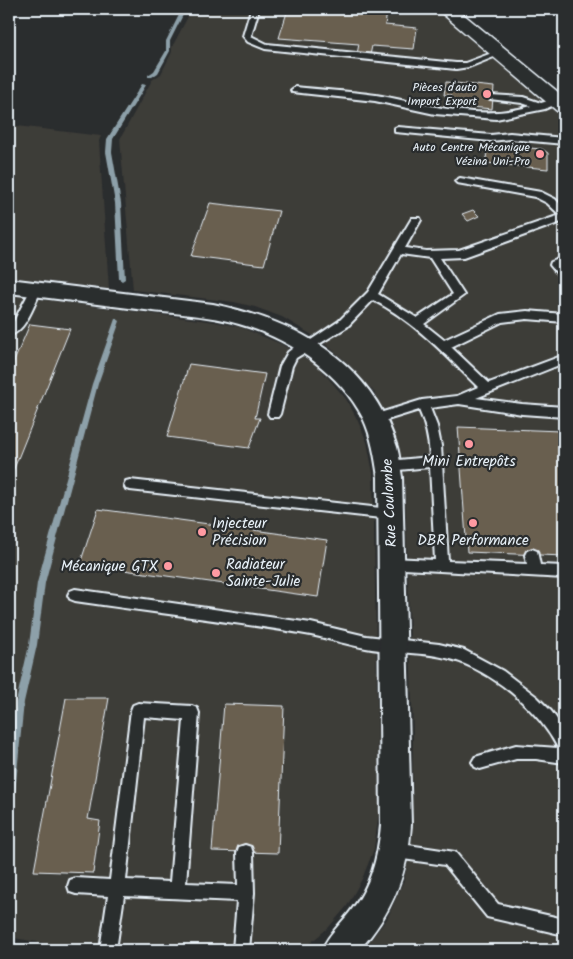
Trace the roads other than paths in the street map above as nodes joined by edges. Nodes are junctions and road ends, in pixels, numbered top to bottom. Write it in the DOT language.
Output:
graph roads {
  1 [pos="255,9"];
  2 [pos="446,9"];
  3 [pos="249,39"];
  4 [pos="358,49"];
  5 [pos="500,53"];
  6 [pos="295,90"];
  7 [pos="493,97"];
  8 [pos="555,105"];
  9 [pos="398,130"];
  10 [pos="510,136"];
  11 [pos="564,141"];
  12 [pos="509,147"];
  13 [pos="460,181"];
  14 [pos="564,213"];
  15 [pos="564,217"];
  16 [pos="416,220"];
  17 [pos="398,250"];
  18 [pos="433,255"];
  19 [pos="564,261"];
  20 [pos="564,274"];
  21 [pos="9,286"];
  22 [pos="36,290"];
  23 [pos="372,295"];
  24 [pos="564,318"];
  25 [pos="416,324"];
  26 [pos="9,332"];
  27 [pos="306,346"];
  28 [pos="442,346"];
  29 [pos="564,359"];
  30 [pos="487,389"];
  31 [pos="458,400"];
  32 [pos="422,405"];
  33 [pos="564,412"];
  34 [pos="274,414"];
  35 [pos="374,419"];
  36 [pos="436,461"];
  37 [pos="388,466"];
  38 [pos="130,485"];
  39 [pos="390,514"];
  40 [pos="532,555"];
  41 [pos="391,564"];
  42 [pos="442,566"];
  43 [pos="534,571"];
  44 [pos="564,572"];
  45 [pos="75,595"];
  46 [pos="393,646"];
  47 [pos="564,744"];
  48 [pos="564,756"];
  49 [pos="480,762"];
  50 [pos="395,851"];
  51 [pos="244,852"];
  52 [pos="76,886"];
  53 [pos="117,888"];
  54 [pos="177,890"];
  55 [pos="246,893"];
  56 [pos="564,927"];
  57 [pos="108,950"];
  58 [pos="242,950"];
  59 [pos="338,950"];
  1 -- 3 [label="lane"];
  2 -- 5 [label="street"];
  3 -- 4 [label="lane"];
  3 -- 5 [label="lane"];
  5 -- 8 [label="street"];
  6 -- 8 [label="lane"];
  7 -- 8 [label="lane"];
  9 -- 10 [label="lane"];
  10 -- 11 [label="lane"];
  10 -- 12 [label="lane"];
  13 -- 14 [label="lane"];
  15 -- 18 [label="lane"];
  16 -- 17 [label="lane"];
  17 -- 18 [label="lane"];
  17 -- 23 [label="lane"];
  18 -- 25 [label="lane"];
  19 -- 20 [label="lane"];
  21 -- 22 [label="street, Rue Coulombe"];
  22 -- 26 [label="lane"];
  22 -- 27 [label="street, Rue Coulombe"];
  23 -- 25 [label="lane"];
  23 -- 27 [label="lane"];
  24 -- 28 [label="lane"];
  25 -- 28 [label="lane"];
  27 -- 34 [label="lane"];
  27 -- 35 [label="street, Rue Coulombe"];
  28 -- 30 [label="lane"];
  29 -- 30 [label="lane"];
  30 -- 31 [label="lane"];
  31 -- 32 [label="lane"];
  31 -- 33 [label="lane"];
  32 -- 35 [label="lane"];
  32 -- 36 [label="lane"];
  35 -- 37 [label="street, Rue Coulombe"];
  36 -- 37 [label="lane"];
  36 -- 42 [label="lane"];
  37 -- 39 [label="street, Rue Coulombe"];
  38 -- 39 [label="lane"];
  39 -- 41 [label="street, Rue Coulombe"];
  40 -- 43 [label="lane"];
  41 -- 42 [label="lane"];
  41 -- 46 [label="street, Rue Coulombe"];
  42 -- 43 [label="lane"];
  43 -- 44 [label="lane"];
  45 -- 46 [label="lane"];
  46 -- 47 [label="lane"];
  46 -- 50 [label="street, Rue Coulombe"];
  48 -- 49 [label="lane"];
  50 -- 56 [label="lane"];
  50 -- 59 [label="street, Rue Coulombe"];
  51 -- 55 [label="lane"];
  52 -- 53 [label="lane"];
  53 -- 54 [label="lane"];
  53 -- 54 [label="lane"];
  53 -- 57 [label="lane"];
  54 -- 55 [label="lane"];
  55 -- 58 [label="lane"];
}
